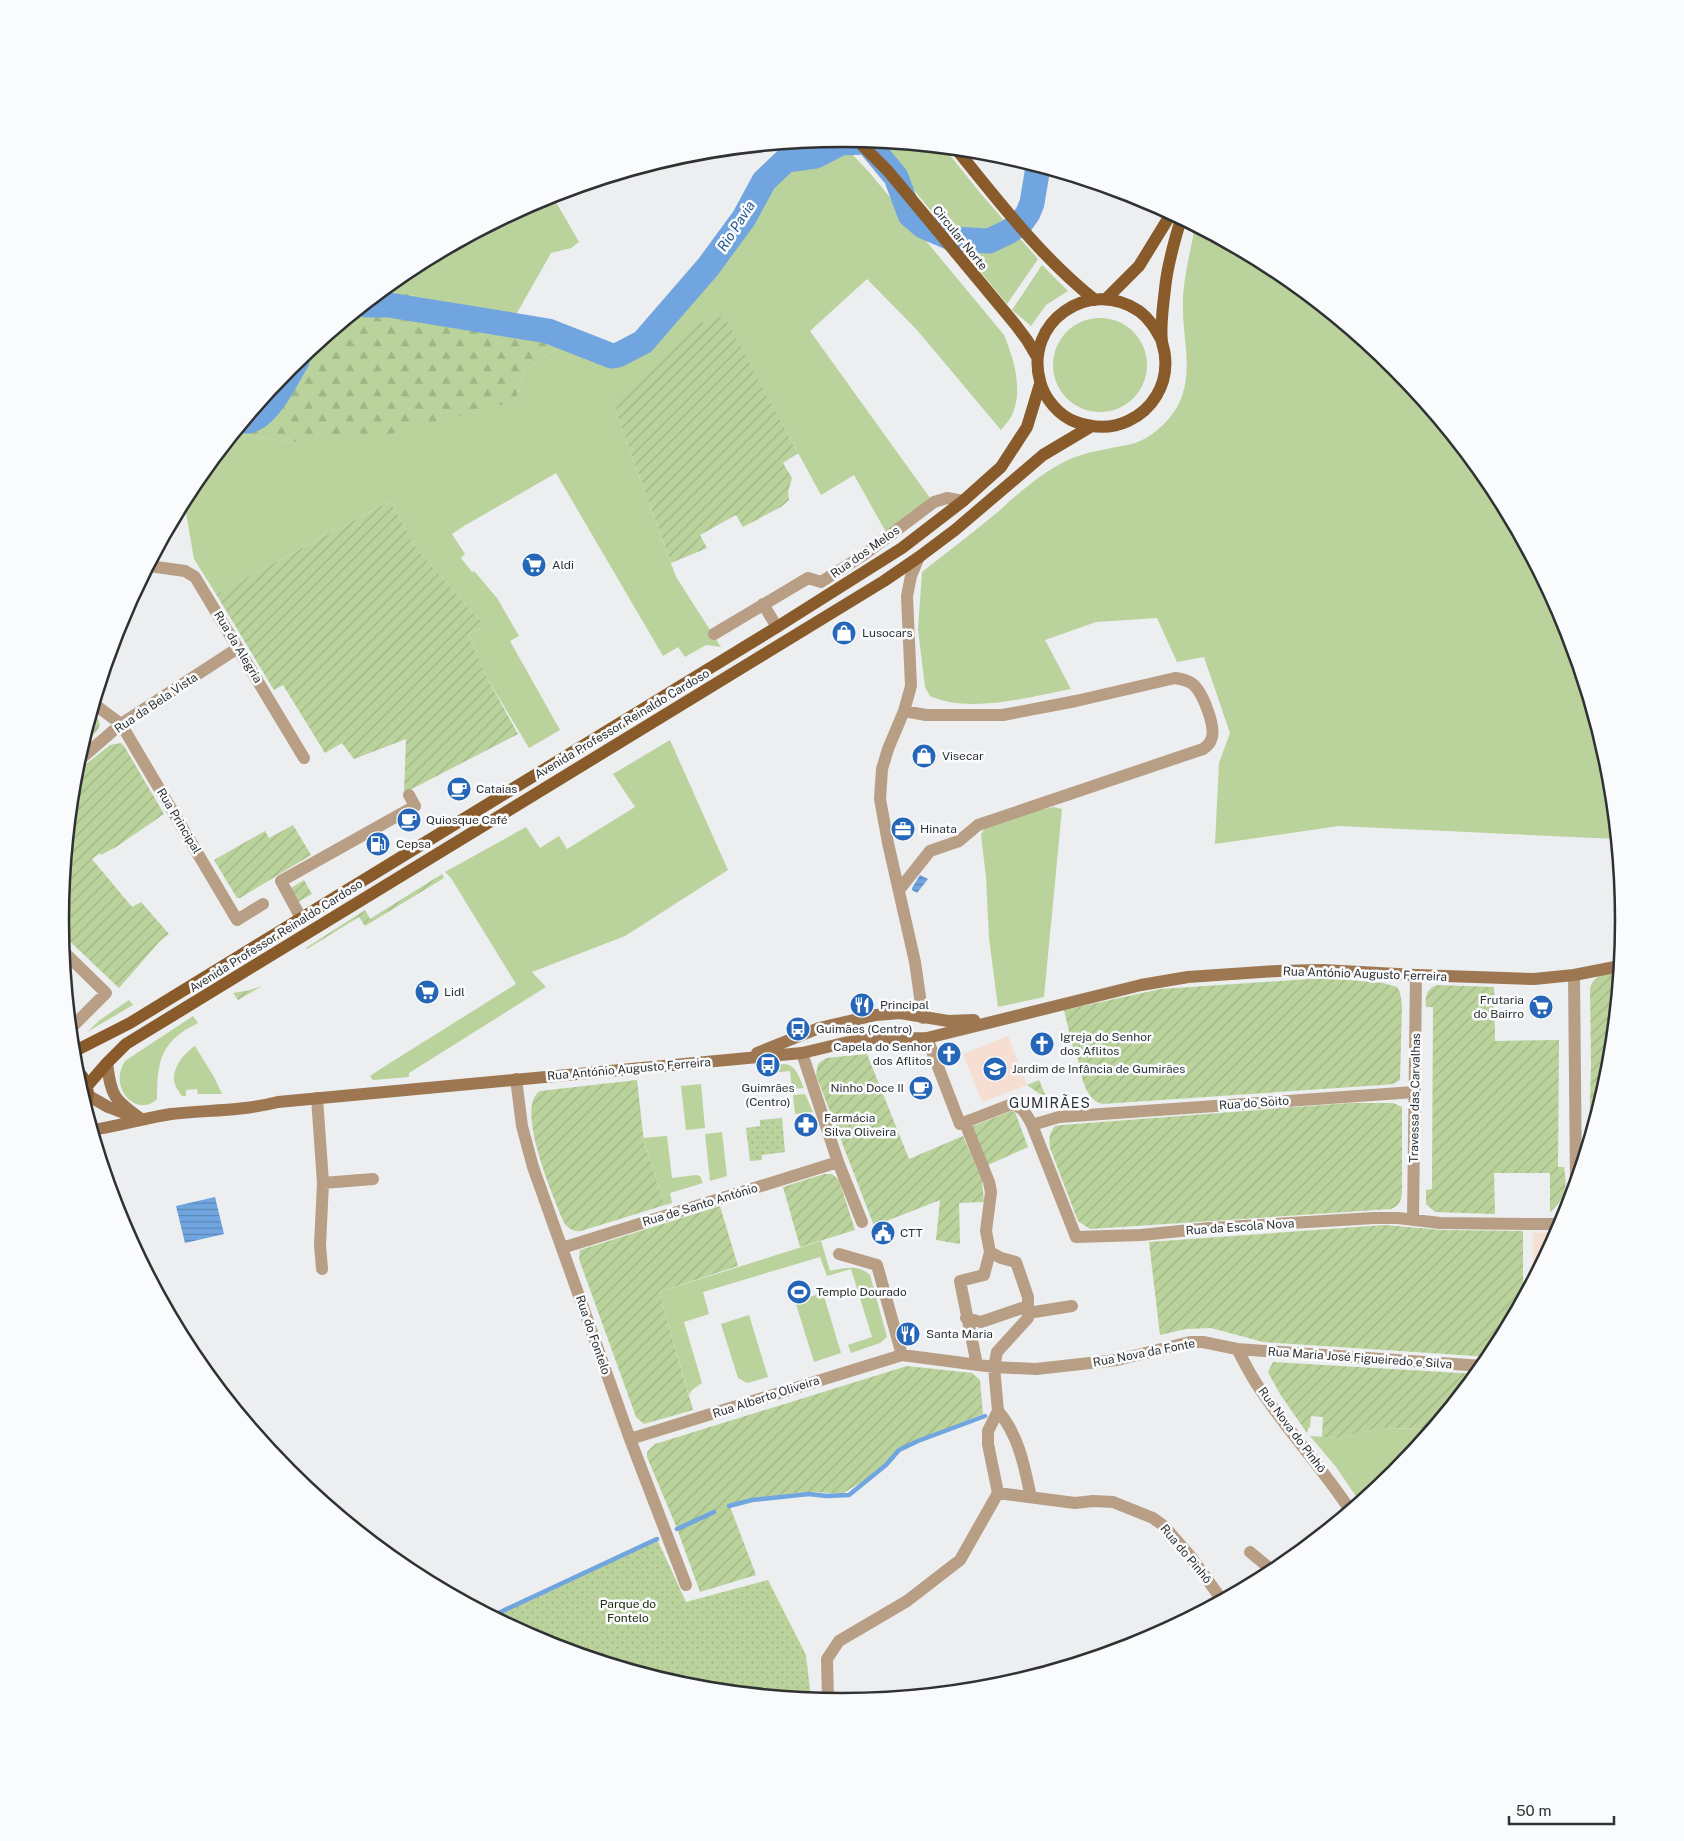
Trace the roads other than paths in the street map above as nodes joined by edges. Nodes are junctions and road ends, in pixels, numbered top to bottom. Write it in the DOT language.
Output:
graph roads {
  1 [pos="865,148"];
  2 [pos="963,157"];
  3 [pos="1168,220"];
  4 [pos="1179,225"];
  5 [pos="1100,300"];
  6 [pos="1162,341"];
  7 [pos="1037,357"];
  8 [pos="1040,384"];
  9 [pos="1090,427"];
  10 [pos="963,501"];
  11 [pos="919,557"];
  12 [pos="154,567"];
  13 [pos="763,604"];
  14 [pos="777,627"];
  15 [pos="714,634"];
  16 [pos="238,648"];
  17 [pos="99,708"];
  18 [pos="904,711"];
  19 [pos="121,724"];
  20 [pos="88,753"];
  21 [pos="304,758"];
  22 [pos="409,795"];
  23 [pos="899,890"];
  24 [pos="264,904"];
  25 [pos="301,918"];
  26 [pos="70,958"];
  27 [pos="1614,967"];
  28 [pos="1416,975"];
  29 [pos="1574,975"];
  30 [pos="1024,1014"];
  31 [pos="923,1018"];
  32 [pos="75,1024"];
  33 [pos="797,1037"];
  34 [pos="923,1038"];
  35 [pos="80,1048"];
  36 [pos="802,1053"];
  37 [pos="742,1059"];
  38 [pos="107,1063"];
  39 [pos="516,1079"];
  40 [pos="1414,1092"];
  41 [pos="89,1093"];
  42 [pos="90,1097"];
  43 [pos="317,1098"];
  44 [pos="141,1119"];
  45 [pos="965,1123"];
  46 [pos="1032,1125"];
  47 [pos="98,1129"];
  48 [pos="838,1162"];
  49 [pos="1576,1163"];
  50 [pos="373,1180"];
  51 [pos="323,1183"];
  52 [pos="1413,1220"];
  53 [pos="862,1222"];
  54 [pos="1553,1224"];
  55 [pos="562,1248"];
  56 [pos="990,1252"];
  57 [pos="839,1254"];
  58 [pos="322,1269"];
  59 [pos="1072,1306"];
  60 [pos="1028,1310"];
  61 [pos="966,1318"];
  62 [pos="1237,1349"];
  63 [pos="902,1356"];
  64 [pos="977,1365"];
  65 [pos="1474,1365"];
  66 [pos="994,1367"];
  67 [pos="998,1412"];
  68 [pos="630,1440"];
  69 [pos="998,1493"];
  70 [pos="1030,1497"];
  71 [pos="1347,1506"];
  72 [pos="1250,1552"];
  73 [pos="1267,1566"];
  74 [pos="686,1585"];
  75 [pos="1219,1596"];
  76 [pos="828,1693"];
  1 -- 7 [label="main road, Circular Norte"];
  2 -- 5 [label="main road"];
  3 -- 5 [label="main road"];
  4 -- 6 [label="main road"];
  5 -- 6 [label="main road"];
  5 -- 7 [label="main road"];
  6 -- 9 [label="main road"];
  7 -- 8 [label="main road"];
  8 -- 9 [label="main road"];
  8 -- 10 [label="main road, Avenida Professor Reinaldo Cardoso"];
  9 -- 11 [label="main road, Avenida Professor Reinaldo Cardoso"];
  10 -- 13 [label="street, Rua dos Melos"];
  10 -- 14 [label="main road, Avenida Professor Reinaldo Cardoso"];
  11 -- 18 [label="street"];
  11 -- 38 [label="main road, Avenida Professor Reinaldo Cardoso"];
  12 -- 16 [label="street, Rua da Alegria"];
  13 -- 14 [label="street"];
  13 -- 15 [label="street, Rua dos Melos"];
  14 -- 25 [label="main road, Avenida Professor Reinaldo Cardoso"];
  16 -- 19 [label="street, Rua da Bela Vista"];
  16 -- 21 [label="street, Rua da Alegria"];
  17 -- 19 [label="street, Rua Principal"];
  18 -- 23 [label="street"];
  18 -- 23 [label="street"];
  19 -- 20 [label="street, Rua da Bela Vista"];
  19 -- 24 [label="street, Rua Principal"];
  22 -- 25 [label="street"];
  23 -- 31 [label="street"];
  25 -- 35 [label="main road, Avenida Professor Reinaldo Cardoso"];
  26 -- 32 [label="street"];
  27 -- 29 [label="street, Rua António Augusto Ferreira"];
  28 -- 29 [label="street, Rua António Augusto Ferreira"];
  28 -- 30 [label="street, Rua António Augusto Ferreira"];
  28 -- 40 [label="street, Travessa das Carvalhas"];
  29 -- 49 [label="street"];
  30 -- 31 [label="street, Rua António Augusto Ferreira"];
  30 -- 34 [label="street, Rua António Augusto Ferreira"];
  31 -- 33 [label="street, Rua António Augusto Ferreira"];
  31 -- 34 [label="street"];
  33 -- 36 [label="street"];
  33 -- 37 [label="street, Rua António Augusto Ferreira"];
  34 -- 36 [label="street, Rua António Augusto Ferreira"];
  34 -- 45 [label="street"];
  36 -- 37 [label="street, Rua António Augusto Ferreira"];
  36 -- 48 [label="street"];
  37 -- 39 [label="street, Rua António Augusto Ferreira"];
  38 -- 41 [label="main road, Avenida Professor Reinaldo Cardoso"];
  38 -- 44 [label="street"];
  39 -- 43 [label="street, Rua António Augusto Ferreira"];
  39 -- 55 [label="street, Rua do Fontelo"];
  40 -- 46 [label="street, Rua do Soito"];
  40 -- 52 [label="street, Travessa das Carvalhas"];
  42 -- 44 [label="street"];
  43 -- 44 [label="street, Rua António Augusto Ferreira"];
  43 -- 51 [label="street"];
  44 -- 47 [label="street, Rua António Augusto Ferreira"];
  45 -- 46 [label="street, Rua da Escola Nova"];
  45 -- 56 [label="street"];
  46 -- 52 [label="street, Rua da Escola Nova"];
  48 -- 53 [label="street"];
  48 -- 55 [label="street, Rua de Santo António"];
  50 -- 51 [label="street"];
  51 -- 58 [label="street"];
  52 -- 54 [label="street, Rua da Escola Nova"];
  55 -- 68 [label="street, Rua do Fontelo"];
  56 -- 60 [label="street"];
  56 -- 61 [label="street"];
  57 -- 63 [label="street"];
  59 -- 60 [label="street"];
  60 -- 61 [label="street"];
  60 -- 66 [label="street"];
  61 -- 64 [label="street"];
  62 -- 65 [label="street, Rua Maria José Figueiredo e Silva"];
  62 -- 66 [label="street, Rua Nova da Fonte"];
  62 -- 71 [label="street, Rua Nova do Pinhô"];
  63 -- 64 [label="street, Rua Nova da Fonte"];
  63 -- 68 [label="street, Rua Alberto Oliveira"];
  64 -- 66 [label="street, Rua Nova da Fonte"];
  66 -- 67 [label="street"];
  67 -- 69 [label="street"];
  67 -- 70 [label="street"];
  68 -- 74 [label="street, Rua do Fontelo"];
  69 -- 70 [label="street, Rua do Pinhô"];
  69 -- 76 [label="street"];
  70 -- 75 [label="street, Rua do Pinhô"];
  72 -- 73 [label="street"];
}
